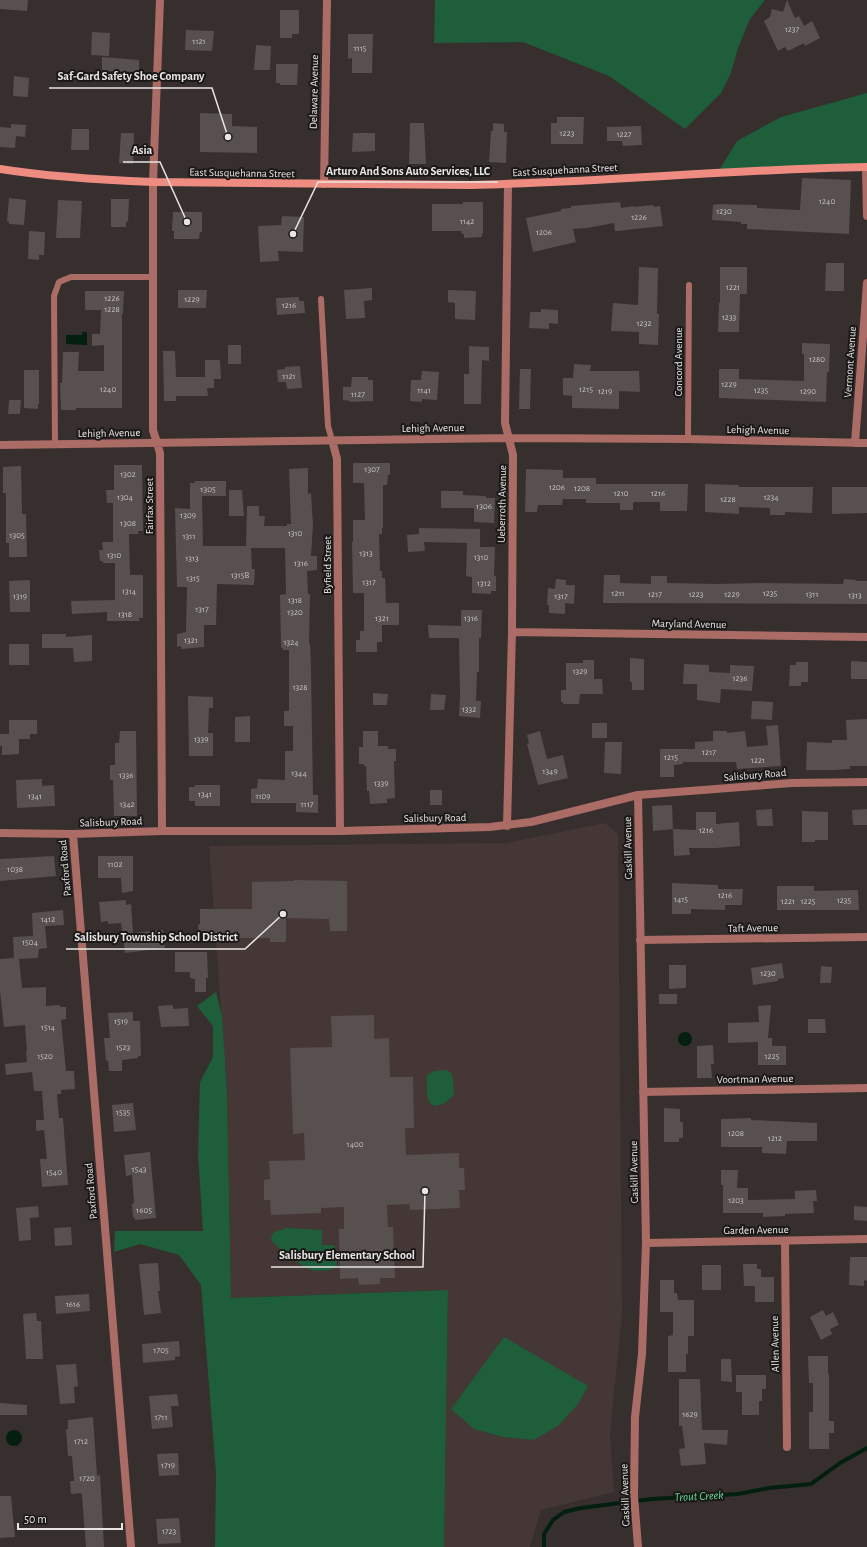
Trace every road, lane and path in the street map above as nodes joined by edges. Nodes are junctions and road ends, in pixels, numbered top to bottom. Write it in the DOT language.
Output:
graph roads {
  1 [pos="160,0"];
  2 [pos="327,0"];
  3 [pos="866,167"];
  4 [pos="0,168"];
  5 [pos="153,182"];
  6 [pos="324,184"];
  7 [pos="508,184"];
  8 [pos="867,216"];
  9 [pos="153,277"];
  10 [pos="867,283"];
  11 [pos="689,285"];
  12 [pos="321,299"];
  13 [pos="508,438"];
  14 [pos="688,439"];
  15 [pos="332,440"];
  16 [pos="156,442"];
  17 [pos="855,443"];
  18 [pos="867,443"];
  19 [pos="54,444"];
  20 [pos="0,445"];
  21 [pos="512,632"];
  22 [pos="867,637"];
  23 [pos="867,782"];
  24 [pos="638,796"];
  25 [pos="507,826"];
  26 [pos="162,831"];
  27 [pos="340,831"];
  28 [pos="0,833"];
  29 [pos="73,834"];
  30 [pos="867,937"];
  31 [pos="640,940"];
  32 [pos="867,1088"];
  33 [pos="643,1092"];
  34 [pos="867,1239"];
  35 [pos="785,1241"];
  36 [pos="646,1243"];
  37 [pos="787,1447"];
  38 [pos="130,1547"];
  39 [pos="638,1547"];
  1 -- 5 [label="street, Fairfax Street"];
  2 -- 6 [label="street, Delaware Avenue"];
  3 -- 7 [label="main road, East Susquehanna Street"];
  3 -- 8 [label="street"];
  4 -- 5 [label="main road, East Susquehanna Street"];
  5 -- 6 [label="main road, East Susquehanna Street"];
  5 -- 9 [label="street, Fairfax Street"];
  6 -- 7 [label="main road, East Susquehanna Street"];
  7 -- 13 [label="street, Ueberroth Avenue"];
  9 -- 16 [label="street, Fairfax Street"];
  9 -- 19 [label="lane"];
  10 -- 17 [label="street, Vermont Avenue"];
  11 -- 14 [label="lane, Concord Avenue"];
  12 -- 15 [label="lane, Byfield Street"];
  13 -- 14 [label="street, Lehigh Avenue"];
  13 -- 15 [label="street, Lehigh Avenue"];
  13 -- 21 [label="street, Ueberroth Avenue"];
  14 -- 17 [label="street, Lehigh Avenue"];
  15 -- 16 [label="street, Lehigh Avenue"];
  15 -- 27 [label="street, Byfield Street"];
  16 -- 19 [label="street, Lehigh Avenue"];
  16 -- 26 [label="street, Fairfax Street"];
  17 -- 18 [label="street, Lehigh Avenue"];
  19 -- 20 [label="street, Lehigh Avenue"];
  21 -- 22 [label="street, Maryland Avenue"];
  21 -- 25 [label="street, Ueberroth Avenue"];
  23 -- 24 [label="street, Salisbury Road"];
  24 -- 25 [label="street, Salisbury Road"];
  24 -- 31 [label="street, Gaskill Avenue"];
  25 -- 27 [label="street, Salisbury Road"];
  26 -- 27 [label="street, Salisbury Road"];
  26 -- 29 [label="street, Salisbury Road"];
  28 -- 29 [label="street, Salisbury Road"];
  29 -- 38 [label="street, Paxford Road"];
  30 -- 31 [label="street, Taft Avenue"];
  31 -- 33 [label="street, Gaskill Avenue"];
  32 -- 33 [label="street, Voortman Avenue"];
  33 -- 36 [label="street, Gaskill Avenue"];
  34 -- 35 [label="street, Garden Avenue"];
  35 -- 36 [label="street, Garden Avenue"];
  35 -- 37 [label="street, Allen Avenue"];
  36 -- 39 [label="street, Gaskill Avenue"];
}
